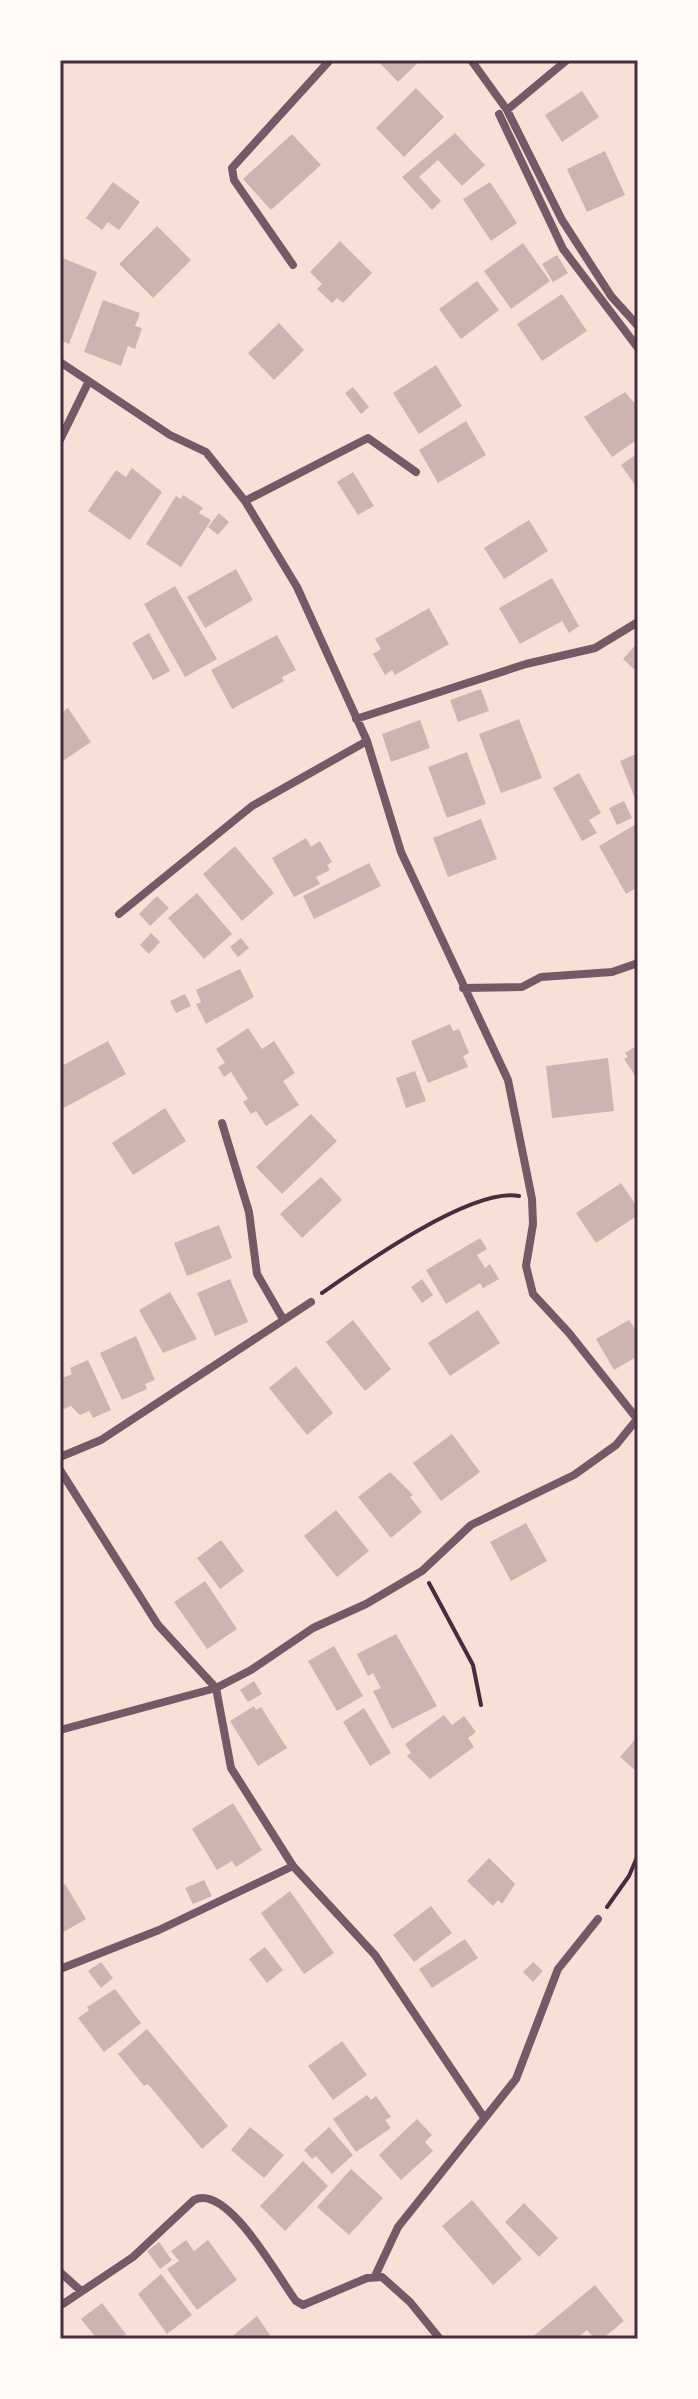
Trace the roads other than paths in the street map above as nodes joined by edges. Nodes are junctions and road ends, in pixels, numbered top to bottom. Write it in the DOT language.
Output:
graph roads {
  1 [pos="330,60"];
  2 [pos="471,60"];
  3 [pos="567,60"];
  4 [pos="503,112"];
  5 [pos="293,265"];
  6 [pos="638,326"];
  7 [pos="638,348"];
  8 [pos="60,362"];
  9 [pos="88,383"];
  10 [pos="60,440"];
  11 [pos="416,472"];
  12 [pos="245,501"];
  13 [pos="638,622"];
  14 [pos="356,719"];
  15 [pos="367,741"];
  16 [pos="119,914"];
  17 [pos="638,963"];
  18 [pos="463,988"];
  19 [pos="222,1123"];
  20 [pos="311,1302"];
  21 [pos="283,1319"];
  22 [pos="638,1419"];
  23 [pos="60,1457"];
  24 [pos="60,1470"];
  25 [pos="216,1688"];
  26 [pos="60,1730"];
  27 [pos="293,1866"];
  28 [pos="598,1919"];
  29 [pos="60,1969"];
  30 [pos="483,2116"];
  31 [pos="60,2272"];
  32 [pos="375,2276"];
  33 [pos="81,2291"];
  34 [pos="60,2306"];
  35 [pos="440,2339"];
  1 -- 5 [label="street"];
  2 -- 4 [label="street"];
  3 -- 4 [label="street"];
  4 -- 6 [label="street"];
  4 -- 7 [label="street"];
  8 -- 9 [label="street"];
  9 -- 10 [label="street"];
  9 -- 12 [label="street"];
  11 -- 12 [label="street"];
  12 -- 14 [label="street"];
  13 -- 14 [label="street"];
  14 -- 15 [label="street"];
  15 -- 16 [label="street"];
  15 -- 18 [label="street"];
  17 -- 18 [label="street"];
  18 -- 22 [label="street"];
  19 -- 21 [label="street"];
  20 -- 21 [label="street"];
  21 -- 23 [label="street"];
  22 -- 25 [label="street"];
  24 -- 25 [label="street"];
  25 -- 26 [label="street"];
  25 -- 27 [label="street"];
  27 -- 29 [label="street"];
  27 -- 30 [label="street"];
  28 -- 30 [label="street"];
  30 -- 32 [label="street"];
  31 -- 33 [label="street"];
  32 -- 33 [label="street"];
  32 -- 35 [label="street"];
  33 -- 34 [label="street"];
}
